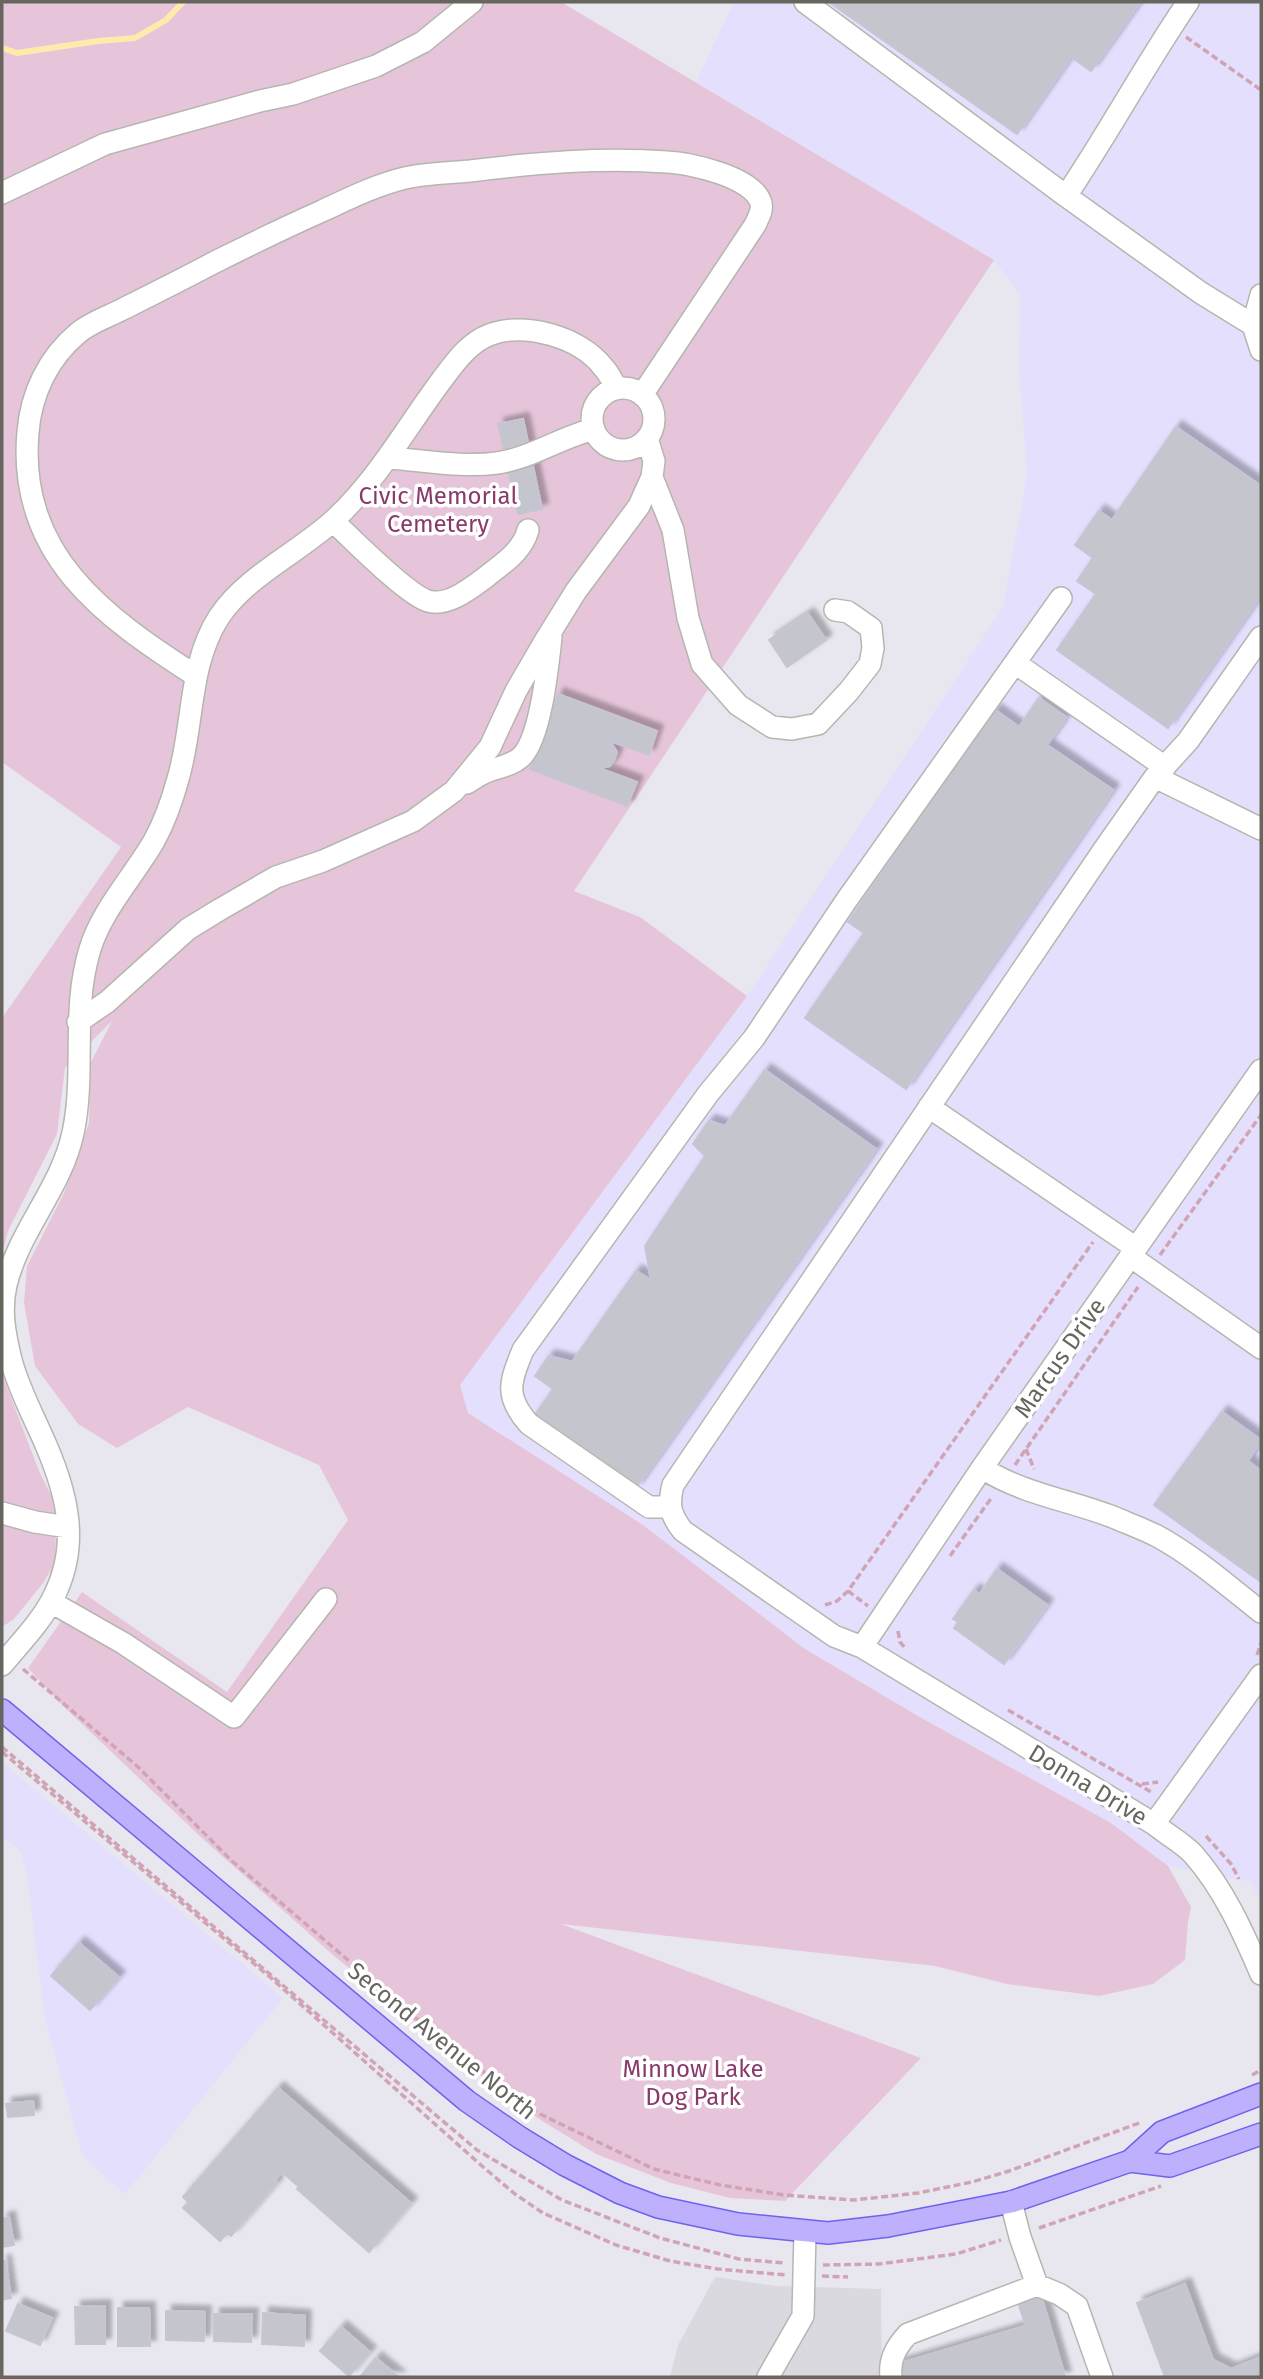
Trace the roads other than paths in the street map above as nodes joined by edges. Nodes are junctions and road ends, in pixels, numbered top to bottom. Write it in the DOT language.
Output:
graph roads {
  1 [pos="472,2"];
  2 [pos="805,2"];
  3 [pos="1188,2"];
  4 [pos="2,193"];
  5 [pos="1066,196"];
  6 [pos="1261,295"];
  7 [pos="1253,325"];
  8 [pos="1261,350"];
  9 [pos="617,388"];
  10 [pos="642,395"];
  11 [pos="594,429"];
  12 [pos="647,438"];
  13 [pos="388,458"];
  14 [pos="652,477"];
  15 [pos="333,521"];
  16 [pos="528,530"];
  17 [pos="1061,598"];
  18 [pos="835,610"];
  19 [pos="552,630"];
  20 [pos="1261,637"];
  21 [pos="1015,663"];
  22 [pos="196,676"];
  23 [pos="1160,772"];
  24 [pos="454,791"];
  25 [pos="1261,829"];
  26 [pos="78,1022"];
  27 [pos="1261,1070"];
  28 [pos="929,1107"];
  29 [pos="20,1241"];
  30 [pos="1133,1252"];
  31 [pos="2,1259"];
  32 [pos="1261,1348"];
  33 [pos="982,1468"];
  34 [pos="669,1507"];
  35 [pos="2,1513"];
  36 [pos="68,1527"];
  37 [pos="326,1599"];
  38 [pos="51,1602"];
  39 [pos="1261,1612"];
  40 [pos="862,1647"];
  41 [pos="4,1662"];
  42 [pos="1261,1675"];
  43 [pos="2,1710"];
  44 [pos="1154,1824"];
  45 [pos="1261,1974"];
  46 [pos="1261,2094"];
  47 [pos="1261,2134"];
  48 [pos="1130,2161"];
  49 [pos="1011,2202"];
  50 [pos="805,2232"];
  51 [pos="1037,2285"];
  52 [pos="768,2377"];
  53 [pos="891,2377"];
  54 [pos="1102,2377"];
  1 -- 4 [label="street"];
  2 -- 5 [label="street"];
  3 -- 5 [label="street"];
  5 -- 7 [label="street"];
  6 -- 7 [label="street"];
  7 -- 8 [label="street"];
  9 -- 10 [label="street"];
  9 -- 11 [label="street"];
  9 -- 13 [label="street"];
  10 -- 12 [label="street"];
  10 -- 22 [label="street"];
  11 -- 12 [label="street"];
  11 -- 13 [label="street"];
  12 -- 14 [label="street"];
  13 -- 15 [label="street"];
  14 -- 18 [label="street"];
  14 -- 19 [label="street"];
  15 -- 16 [label="street"];
  15 -- 22 [label="street"];
  17 -- 21 [label="street"];
  19 -- 24 [label="street"];
  19 -- 24 [label="street"];
  20 -- 23 [label="street"];
  21 -- 23 [label="street"];
  21 -- 34 [label="street"];
  22 -- 26 [label="street"];
  23 -- 25 [label="street"];
  23 -- 28 [label="street"];
  24 -- 26 [label="street"];
  26 -- 29 [label="street"];
  27 -- 30 [label="street, Marcus Drive"];
  28 -- 30 [label="street"];
  28 -- 34 [label="street"];
  29 -- 31 [label="street"];
  29 -- 36 [label="street"];
  30 -- 32 [label="street"];
  30 -- 33 [label="street, Marcus Drive"];
  33 -- 39 [label="street"];
  33 -- 40 [label="street, Marcus Drive"];
  34 -- 40 [label="street, Donna Drive"];
  35 -- 36 [label="street"];
  36 -- 38 [label="street"];
  37 -- 38 [label="street"];
  38 -- 41 [label="street"];
  40 -- 44 [label="street, Donna Drive"];
  42 -- 44 [label="street"];
  43 -- 50 [label="main road, Second Avenue North"];
  44 -- 45 [label="street, Donna Drive"];
  46 -- 48 [label="main road, Second Avenue North"];
  47 -- 48 [label="main road, Second Avenue North"];
  48 -- 49 [label="main road, Second Avenue North"];
  49 -- 50 [label="main road, Second Avenue North"];
  49 -- 51 [label="street"];
  50 -- 52 [label="street"];
  51 -- 53 [label="street"];
  51 -- 54 [label="street"];
}
